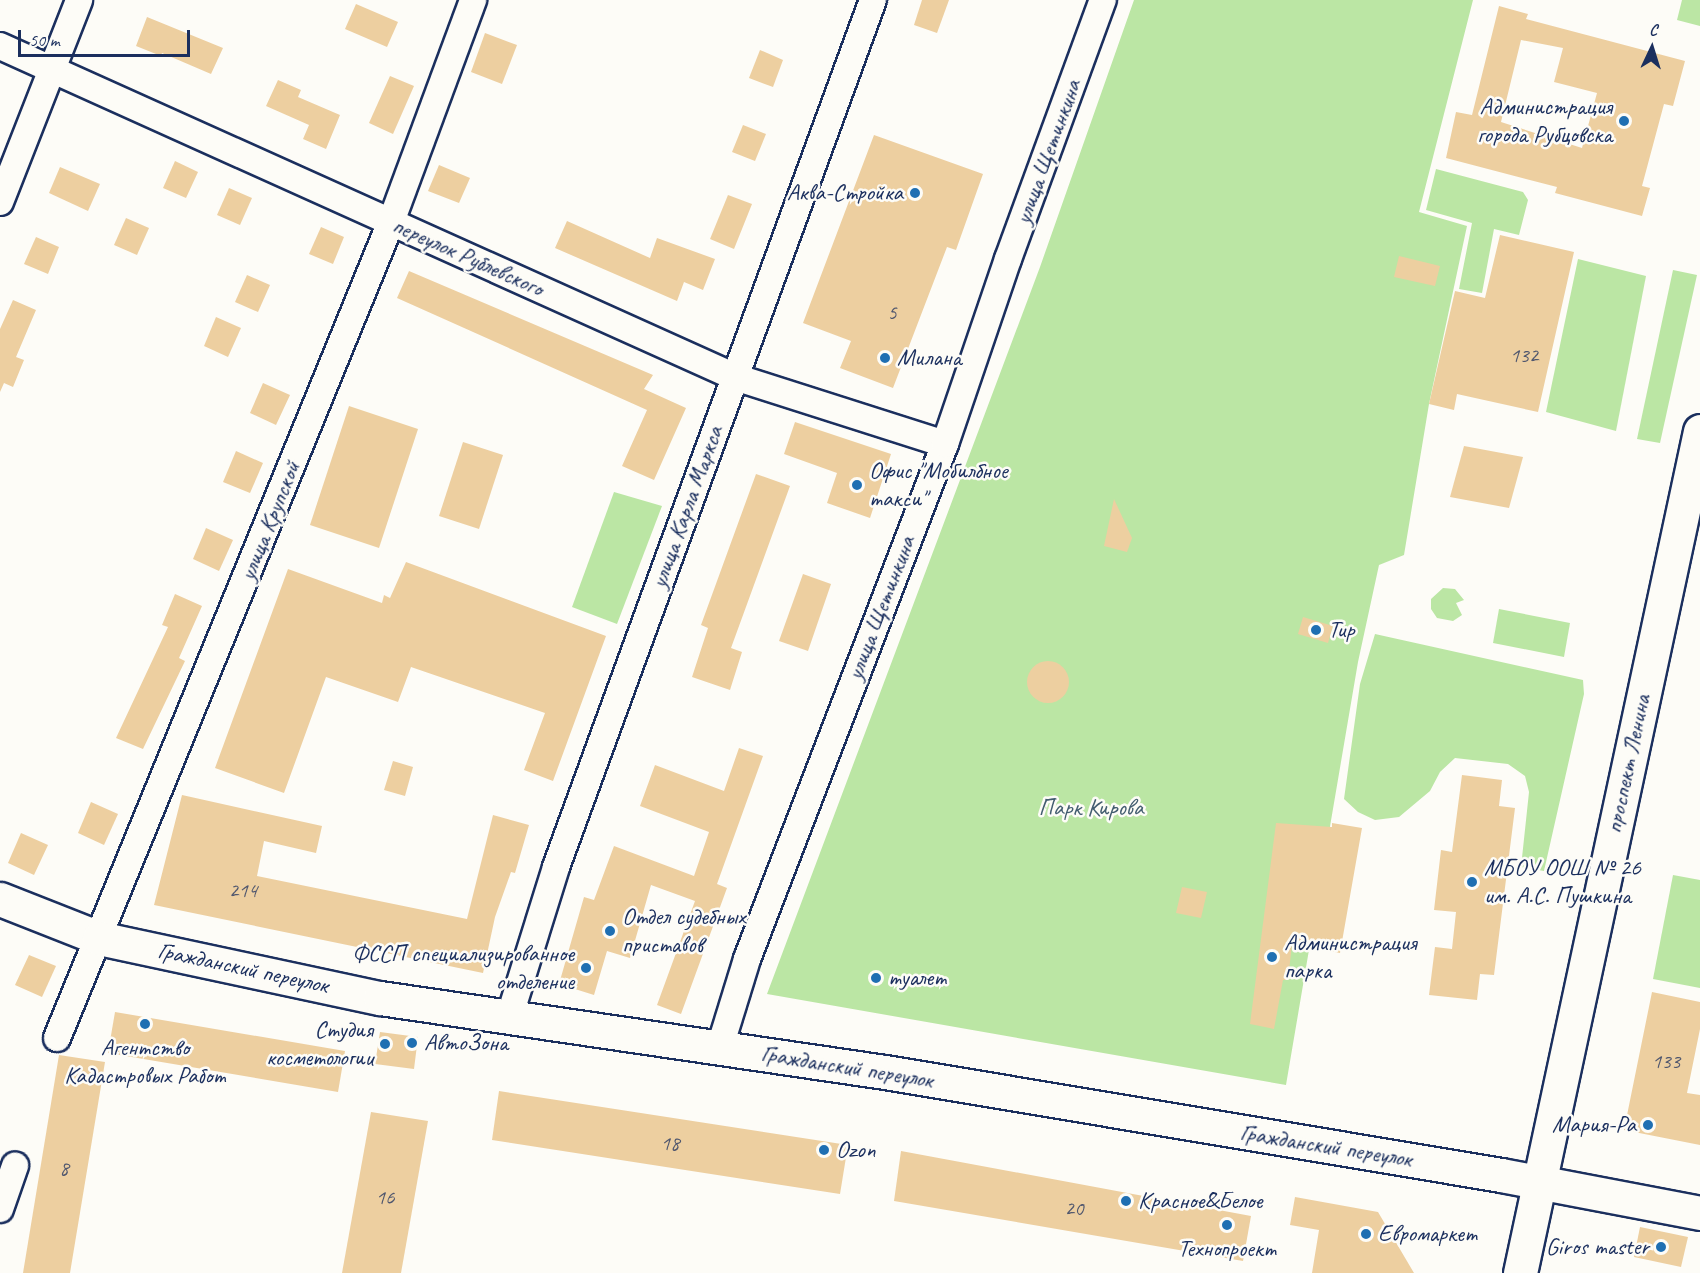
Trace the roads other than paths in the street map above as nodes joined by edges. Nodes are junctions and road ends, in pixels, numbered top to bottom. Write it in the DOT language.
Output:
graph roads {
  1 [pos="79,0"];
  2 [pos="473,0"];
  3 [pos="873,0"];
  4 [pos="1103,0"];
  5 [pos="0,46"];
  6 [pos="51,69"];
  7 [pos="0,202"];
  8 [pos="391,222"];
  9 [pos="735,377"];
  10 [pos="1700,431"];
  11 [pos="945,444"];
  12 [pos="0,899"];
  13 [pos="99,938"];
  14 [pos="510,1016"];
  15 [pos="57,1038"];
  16 [pos="720,1047"];
  17 [pos="15,1166"];
  18 [pos="1539,1182"];
  19 [pos="0,1209"];
  20 [pos="1700,1213"];
  21 [pos="1520,1273"];
  1 -- 6 [label="street"];
  2 -- 8 [label="street, улица Крупской"];
  3 -- 9 [label="street, улица Карла Маркса"];
  4 -- 11 [label="street, улица Щетинкина"];
  5 -- 6 [label="street, переулок Рублевского"];
  6 -- 7 [label="street"];
  6 -- 8 [label="street, переулок Рублевского"];
  8 -- 9 [label="street, переулок Рублевского"];
  8 -- 13 [label="street, улица Крупской"];
  9 -- 11 [label="street, переулок Рублевского"];
  9 -- 14 [label="street, улица Карла Маркса"];
  10 -- 18 [label="street, проспект Ленина"];
  11 -- 16 [label="street, улица Щетинкина"];
  12 -- 13 [label="street, Гражданский переулок"];
  13 -- 14 [label="street, Гражданский переулок"];
  13 -- 15 [label="street, улица Крупской"];
  14 -- 16 [label="street, Гражданский переулок"];
  16 -- 18 [label="street, Гражданский переулок"];
  17 -- 19 [label="street"];
  18 -- 20 [label="street, Гражданский переулок"];
  18 -- 21 [label="street, проспект Ленина"];
}
